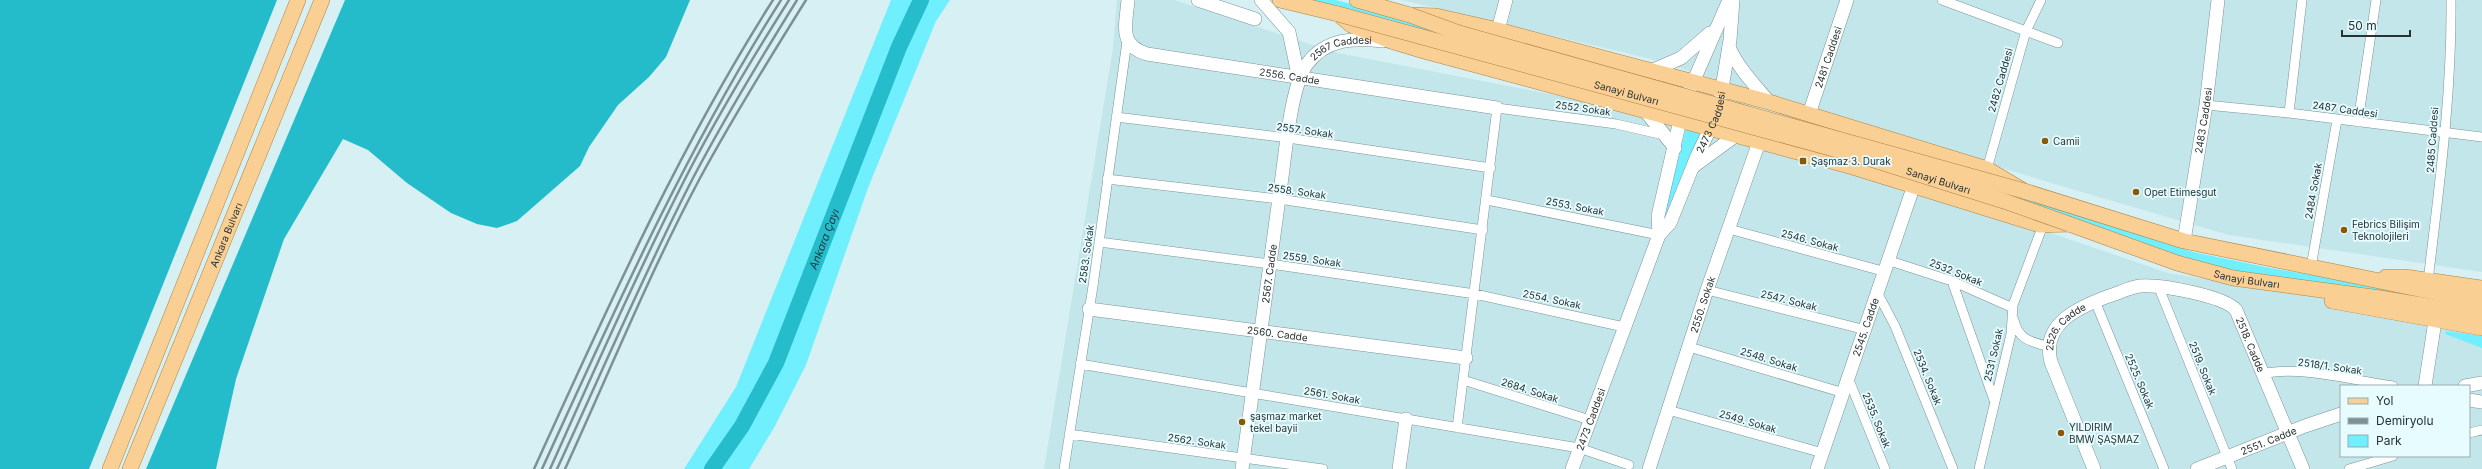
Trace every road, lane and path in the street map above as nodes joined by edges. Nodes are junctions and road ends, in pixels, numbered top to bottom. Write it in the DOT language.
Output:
graph roads {
  1 [pos="298,0"];
  2 [pos="322,0"];
  3 [pos="1128,0"];
  4 [pos="1198,0"];
  5 [pos="1261,0"];
  6 [pos="1280,0"];
  7 [pos="1357,0"];
  8 [pos="1506,0"];
  9 [pos="1729,0"];
  10 [pos="1732,0"];
  11 [pos="1847,0"];
  12 [pos="1942,0"];
  13 [pos="2041,0"];
  14 [pos="2218,0"];
  15 [pos="2302,0"];
  16 [pos="2376,0"];
  17 [pos="2451,0"];
  18 [pos="1338,14"];
  19 [pos="1410,15"];
  20 [pos="1255,19"];
  21 [pos="1715,27"];
  22 [pos="1498,30"];
  23 [pos="2026,31"];
  24 [pos="1127,41"];
  25 [pos="1391,41"];
  26 [pos="2058,43"];
  27 [pos="1729,46"];
  28 [pos="1648,70"];
  29 [pos="1299,79"];
  30 [pos="1692,81"];
  31 [pos="1723,89"];
  32 [pos="1770,102"];
  33 [pos="2206,105"];
  34 [pos="1497,108"];
  35 [pos="1643,111"];
  36 [pos="2289,113"];
  37 [pos="1809,114"];
  38 [pos="1116,117"];
  39 [pos="2337,120"];
  40 [pos="1680,121"];
  41 [pos="2358,122"];
  42 [pos="1710,129"];
  43 [pos="2444,133"];
  44 [pos="1664,135"];
  45 [pos="1735,136"];
  46 [pos="2482,137"];
  47 [pos="1288,138"];
  48 [pos="1759,142"];
  49 [pos="1675,148"];
  50 [pos="1491,168"];
  51 [pos="1691,168"];
  52 [pos="1987,169"];
  53 [pos="1107,179"];
  54 [pos="1914,185"];
  55 [pos="2024,191"];
  56 [pos="1279,199"];
  57 [pos="1487,200"];
  58 [pos="2069,224"];
  59 [pos="2042,225"];
  60 [pos="1729,229"];
  61 [pos="1483,230"];
  62 [pos="1659,234"];
  63 [pos="2184,241"];
  64 [pos="1099,242"];
  65 [pos="1270,264"];
  66 [pos="1888,266"];
  67 [pos="2311,267"];
  68 [pos="2361,277"];
  69 [pos="1952,281"];
  70 [pos="2428,281"];
  71 [pos="2159,288"];
  72 [pos="2303,288"];
  73 [pos="2482,288"];
  74 [pos="1707,290"];
  75 [pos="1475,294"];
  76 [pos="1878,294"];
  77 [pos="2095,301"];
  78 [pos="2482,302"];
  79 [pos="1089,309"];
  80 [pos="2012,311"];
  81 [pos="2482,315"];
  82 [pos="2435,321"];
  83 [pos="1624,326"];
  84 [pos="2482,328"];
  85 [pos="1866,330"];
  86 [pos="1261,331"];
  87 [pos="1689,347"];
  88 [pos="2050,347"];
  89 [pos="1466,358"];
  90 [pos="1080,364"];
  91 [pos="2263,374"];
  92 [pos="1464,380"];
  93 [pos="1848,380"];
  94 [pos="2482,383"];
  95 [pos="2386,385"];
  96 [pos="2425,385"];
  97 [pos="2470,385"];
  98 [pos="1253,393"];
  99 [pos="1844,393"];
  100 [pos="1994,400"];
  101 [pos="2470,400"];
  102 [pos="2482,402"];
  103 [pos="1668,410"];
  104 [pos="2340,414"];
  105 [pos="1406,419"];
  106 [pos="1590,420"];
  107 [pos="1457,428"];
  108 [pos="2482,430"];
  109 [pos="2470,433"];
  110 [pos="1069,434"];
  111 [pos="2289,434"];
  112 [pos="1579,448"];
  113 [pos="1823,453"];
  114 [pos="2227,456"];
  115 [pos="2390,457"];
  116 [pos="1243,464"];
  117 [pos="1629,465"];
  118 [pos="110,469"];
  119 [pos="130,469"];
  120 [pos="1064,469"];
  121 [pos="1323,469"];
  122 [pos="1400,469"];
  123 [pos="1572,469"];
  124 [pos="1649,469"];
  125 [pos="1817,469"];
  126 [pos="1885,469"];
  127 [pos="1954,469"];
  128 [pos="1979,469"];
  129 [pos="2094,469"];
  130 [pos="2164,469"];
  131 [pos="2197,469"];
  132 [pos="2232,469"];
  133 [pos="2303,469"];
  134 [pos="2349,469"];
  1 -- 118 [label="main road, Ankara Bulvarı"];
  2 -- 119 [label="main road, Ankara Bulvarı"];
  3 -- 24 [label="street"];
  4 -- 20 [label="street"];
  5 -- 29 [label="street, 2567 Caddesi"];
  6 -- 18 [label="main road, Sanayi Bulvarı"];
  7 -- 19 [label="main road, Sanayi Bulvarı"];
  8 -- 22 [label="street"];
  9 -- 21 [label="street, 2473 Caddesi"];
  10 -- 27 [label="street, 2473 Caddesi"];
  11 -- 37 [label="street, 2481 Caddesi"];
  12 -- 23 [label="street"];
  13 -- 23 [label="street, 2482 Caddesi"];
  14 -- 33 [label="street, 2483 Caddesi"];
  15 -- 36 [label="street"];
  16 -- 41 [label="street"];
  17 -- 43 [label="street, 2485 Caddesi"];
  18 -- 25 [label="main road"];
  18 -- 58 [label="main road, Sanayi Bulvarı, bridge"];
  19 -- 22 [label="main road"];
  19 -- 55 [label="main road, Sanayi Bulvarı, bridge"];
  21 -- 28 [label="street"];
  21 -- 30 [label="street, 2473 Caddesi"];
  22 -- 28 [label="main road"];
  23 -- 26 [label="street"];
  23 -- 52 [label="street, 2482 Caddesi"];
  24 -- 29 [label="street, 2556. Cadde"];
  24 -- 38 [label="street, 2583. Sokak"];
  25 -- 29 [label="street, 2567 Caddesi"];
  25 -- 35 [label="main road"];
  27 -- 31 [label="street, 2473 Caddesi"];
  27 -- 32 [label="street"];
  28 -- 30 [label="main road"];
  28 -- 35 [label="main road"];
  29 -- 34 [label="street, 2556. Cadde"];
  29 -- 47 [label="street, 2567. Cadde"];
  30 -- 31 [label="main road"];
  30 -- 40 [label="street, 2473 Caddesi"];
  31 -- 32 [label="main road"];
  31 -- 42 [label="street, 2473 Caddesi"];
  32 -- 37 [label="main road"];
  32 -- 48 [label="main road"];
  33 -- 36 [label="street, 2487 Caddesi"];
  33 -- 63 [label="street, 2483 Caddesi"];
  34 -- 44 [label="street, 2552 Sokak"];
  34 -- 50 [label="street"];
  35 -- 40 [label="main road"];
  35 -- 44 [label="street"];
  36 -- 39 [label="street, 2487 Caddesi"];
  37 -- 52 [label="main road"];
  38 -- 47 [label="street, 2557. Sokak"];
  38 -- 53 [label="street, 2583. Sokak"];
  39 -- 41 [label="street, 2487 Caddesi"];
  39 -- 67 [label="street, 2484 Sokak"];
  40 -- 42 [label="main road"];
  40 -- 49 [label="street, 2473 Caddesi"];
  41 -- 43 [label="street, 2487 Caddesi"];
  42 -- 45 [label="main road"];
  42 -- 51 [label="street, 2473 Caddesi"];
  43 -- 46 [label="street, 2487 Caddesi"];
  43 -- 70 [label="street, 2485 Caddesi"];
  44 -- 49 [label="street"];
  45 -- 48 [label="main road"];
  45 -- 51 [label="street"];
  47 -- 50 [label="street, 2557. Sokak"];
  47 -- 56 [label="street, 2567. Cadde"];
  48 -- 54 [label="main road"];
  48 -- 60 [label="street, 2550. Sokak"];
  49 -- 62 [label="street, 2473 Caddesi"];
  50 -- 57 [label="street"];
  51 -- 62 [label="street, 2473 Caddesi"];
  52 -- 55 [label="main road"];
  53 -- 56 [label="street, 2558. Sokak"];
  53 -- 64 [label="street, 2583. Sokak"];
  54 -- 59 [label="main road"];
  54 -- 66 [label="street, 2545. Cadde"];
  55 -- 63 [label="main road, Sanayi Bulvarı"];
  56 -- 61 [label="street, 2558. Sokak"];
  56 -- 65 [label="street, 2567. Cadde"];
  57 -- 61 [label="street"];
  57 -- 62 [label="street, 2553. Sokak"];
  58 -- 59 [label="main road"];
  58 -- 72 [label="main road, Sanayi Bulvarı"];
  59 -- 80 [label="street, 2531 Sokak"];
  60 -- 66 [label="street, 2546. Sokak"];
  60 -- 74 [label="street, 2550. Sokak"];
  61 -- 75 [label="street"];
  62 -- 83 [label="street, 2473 Caddesi"];
  63 -- 67 [label="main road, Sanayi Bulvarı"];
  64 -- 65 [label="street, 2559. Sokak"];
  64 -- 79 [label="street, 2583. Sokak"];
  65 -- 75 [label="street, 2559. Sokak"];
  65 -- 86 [label="street, 2567. Cadde"];
  66 -- 69 [label="street, 2532 Sokak"];
  66 -- 76 [label="street, 2545. Cadde"];
  67 -- 68 [label="main road, Sanayi Bulvarı"];
  68 -- 70 [label="main road"];
  68 -- 78 [label="main road, Sanayi Bulvarı"];
  69 -- 80 [label="street, 2532 Sokak"];
  69 -- 100 [label="street"];
  70 -- 73 [label="main road"];
  71 -- 77 [label="street, 2526. Cadde"];
  71 -- 91 [label="street, 2518. Cadde"];
  71 -- 114 [label="street, 2519. Sokak"];
  72 -- 81 [label="main road, Sanayi Bulvarı"];
  72 -- 82 [label="main road"];
  74 -- 85 [label="street, 2547. Sokak"];
  74 -- 87 [label="street, 2550. Sokak"];
  75 -- 83 [label="street, 2554. Sokak"];
  75 -- 89 [label="street"];
  76 -- 85 [label="street, 2545. Cadde"];
  76 -- 127 [label="street, 2534. Sokak"];
  77 -- 88 [label="street, 2526. Cadde"];
  77 -- 130 [label="street, 2525. Sokak"];
  79 -- 86 [label="street, 2560. Cadde"];
  79 -- 90 [label="street, 2583. Sokak"];
  80 -- 88 [label="street"];
  80 -- 100 [label="street, 2531 Sokak"];
  82 -- 84 [label="main road"];
  82 -- 96 [label="street"];
  83 -- 106 [label="street, 2473 Caddesi"];
  85 -- 93 [label="street, 2545. Cadde"];
  86 -- 89 [label="street, 2560. Cadde"];
  86 -- 98 [label="street, 2567. Cadde"];
  87 -- 99 [label="street, 2548. Sokak"];
  87 -- 103 [label="street, 2550. Sokak"];
  88 -- 129 [label="street, 2526. Cadde"];
  89 -- 92 [label="street"];
  90 -- 98 [label="street, 2561. Sokak"];
  90 -- 110 [label="street, 2583. Sokak"];
  91 -- 95 [label="street, 2518/1. Sokak"];
  91 -- 111 [label="street, 2518. Cadde"];
  92 -- 106 [label="street, 2684. Sokak"];
  92 -- 107 [label="street"];
  93 -- 99 [label="street, 2545. Cadde"];
  93 -- 126 [label="street, 2535. Sokak"];
  94 -- 97 [label="street"];
  98 -- 105 [label="street, 2561. Sokak"];
  98 -- 116 [label="street, 2567. Cadde"];
  99 -- 113 [label="street, 2545. Cadde"];
  100 -- 128 [label="street, 2531 Sokak"];
  101 -- 102 [label="street"];
  103 -- 113 [label="street, 2549. Sokak"];
  103 -- 124 [label="street, 2550. Sokak"];
  104 -- 111 [label="street, 2551. Cadde"];
  105 -- 107 [label="street, 2561. Sokak"];
  105 -- 122 [label="street"];
  106 -- 112 [label="street, 2473 Caddesi"];
  107 -- 112 [label="street, 2561. Sokak"];
  108 -- 109 [label="street"];
  110 -- 116 [label="street, 2562. Sokak"];
  110 -- 120 [label="street, 2583. Sokak"];
  111 -- 114 [label="street, 2551. Cadde"];
  111 -- 133 [label="street, 2518. Cadde"];
  112 -- 117 [label="street, 2561. Sokak"];
  112 -- 123 [label="street, 2473 Caddesi"];
  113 -- 125 [label="street, 2545. Cadde"];
  114 -- 131 [label="street, 2551. Cadde"];
  114 -- 132 [label="street, 2519. Sokak"];
  115 -- 134 [label="street"];
  116 -- 121 [label="street, 2562. Sokak"];
}
